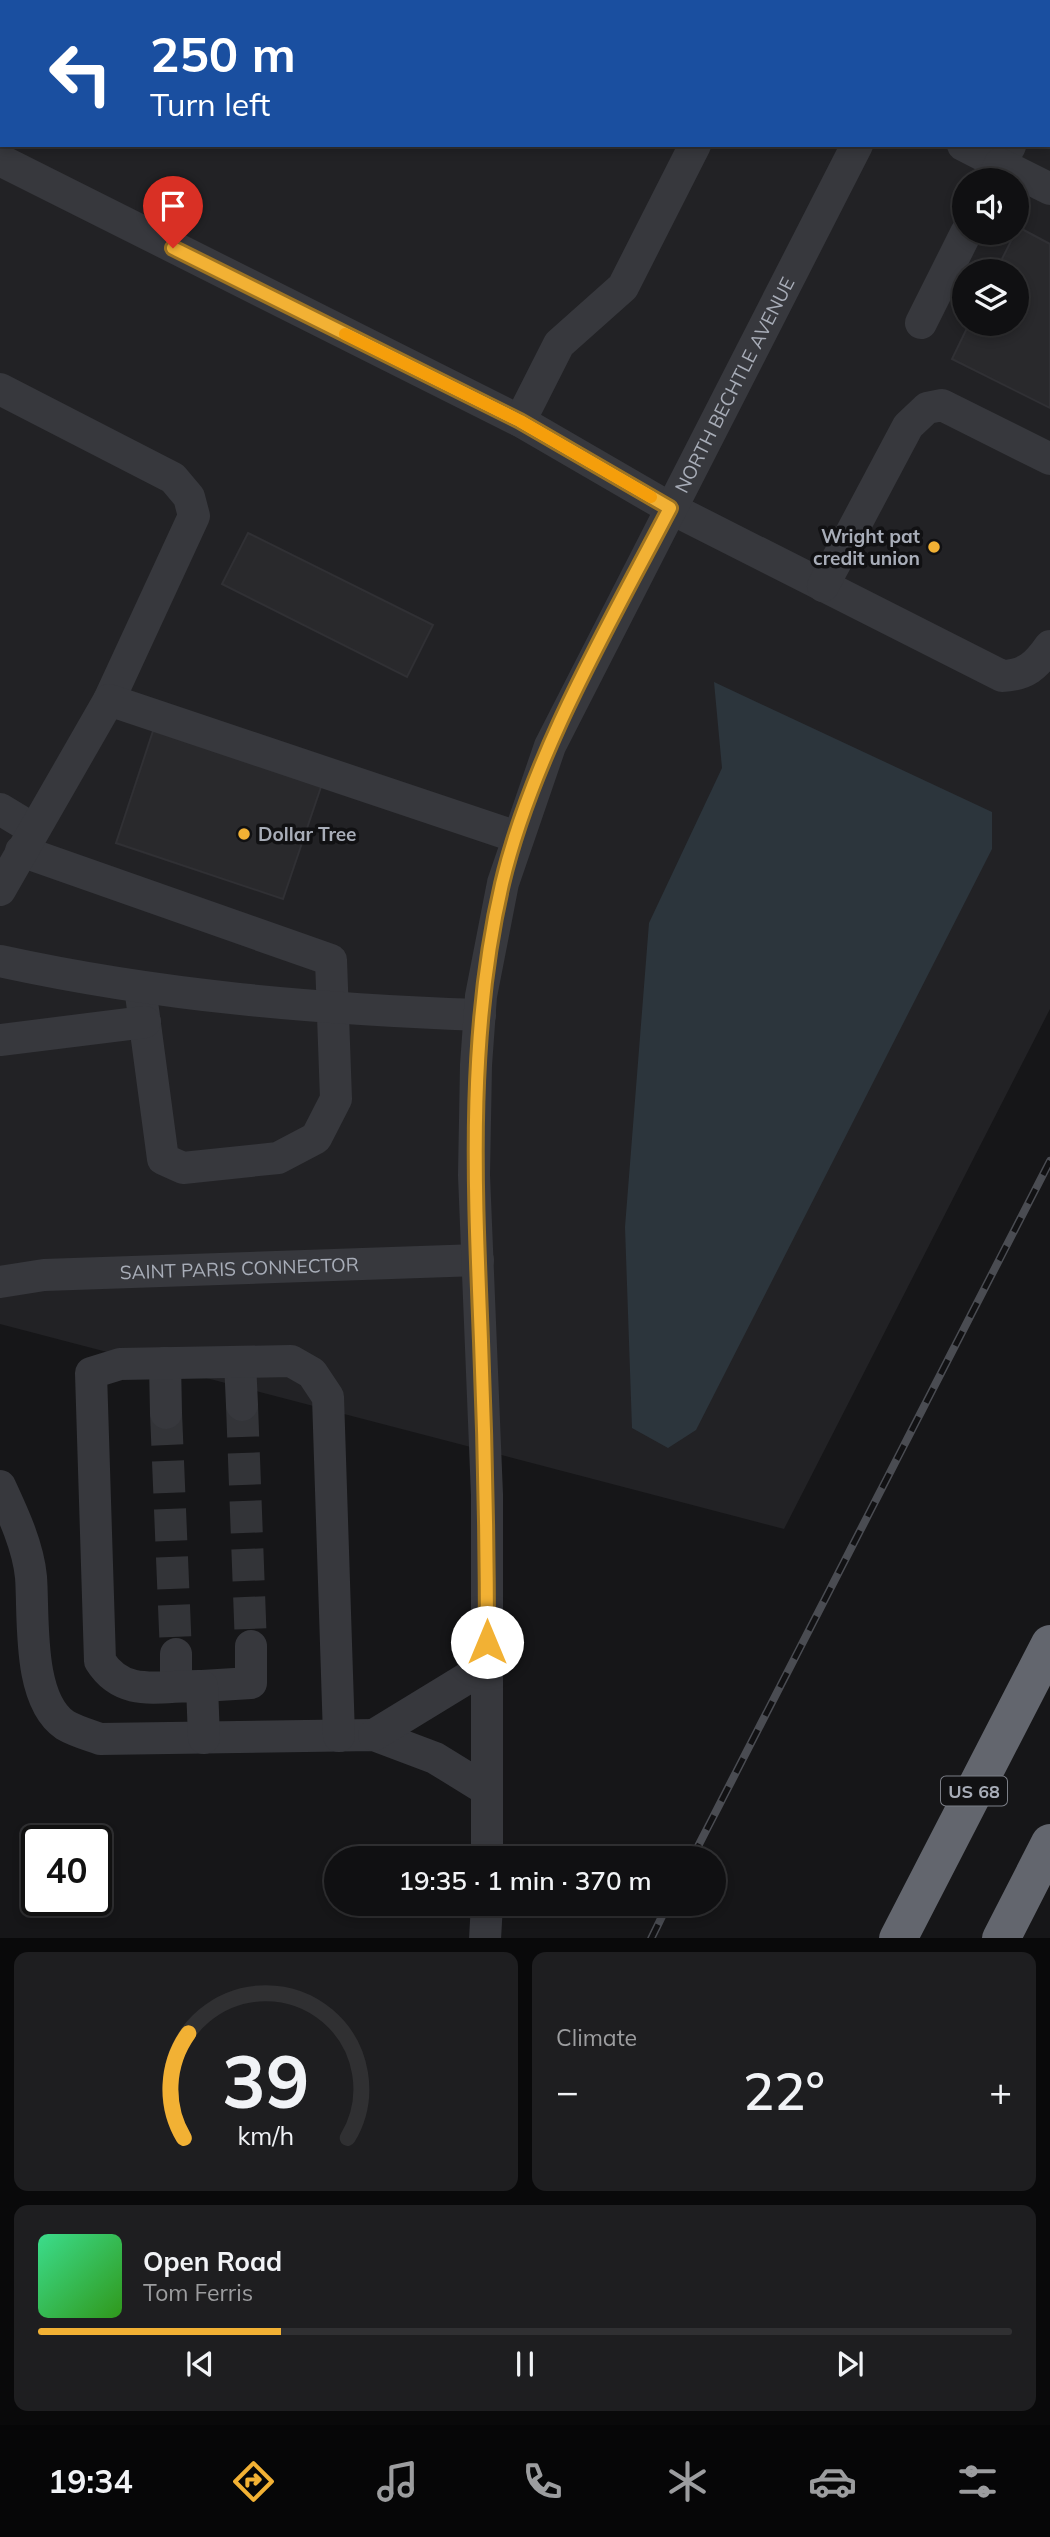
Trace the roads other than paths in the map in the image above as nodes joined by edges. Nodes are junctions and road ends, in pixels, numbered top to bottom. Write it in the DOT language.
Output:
graph roads {
  1 [pos="694,147"];
  2 [pos="856,147"];
  3 [pos="967,147"];
  4 [pos="0,160"];
  5 [pos="1001,163"];
  6 [pos="1050,189"];
  7 [pos="960,245"];
  8 [pos="921,324"];
  9 [pos="0,389"];
  10 [pos="520,421"];
  11 [pos="1050,459"];
  12 [pos="670,508"];
  13 [pos="823,586"];
  14 [pos="1050,646"];
  15 [pos="109,700"];
  16 [pos="0,808"];
  17 [pos="517,837"];
  18 [pos="27,840"];
  19 [pos="0,890"];
  20 [pos="0,961"];
  21 [pos="140,987"];
  22 [pos="332,1008"];
  23 [pos="480,1015"];
  24 [pos="145,1022"];
  25 [pos="0,1040"];
  26 [pos="478,1260"];
  27 [pos="0,1282"];
  28 [pos="240,1362"];
  29 [pos="165,1363"];
  30 [pos="242,1405"];
  31 [pos="166,1413"];
  32 [pos="0,1486"];
  33 [pos="1050,1644"];
  34 [pos="251,1646"];
  35 [pos="176,1654"];
  36 [pos="487,1666"];
  37 [pos="189,1686"];
  38 [pos="374,1735"];
  39 [pos="340,1736"];
  40 [pos="204,1738"];
  41 [pos="487,1790"];
  42 [pos="1050,1843"];
  43 [pos="487,1846"];
  44 [pos="486,1916"];
  45 [pos="485,1938"];
  46 [pos="898,1938"];
  47 [pos="1001,1938"];
  1 -- 10 [label="street"];
  2 -- 12 [label="street, NORTH BECHTLE AVENUE"];
  3 -- 5 [label="street"];
  4 -- 10 [label="street"];
  5 -- 6 [label="street"];
  7 -- 8 [label="street"];
  9 -- 15 [label="street"];
  10 -- 12 [label="street"];
  11 -- 13 [label="street"];
  12 -- 13 [label="street"];
  12 -- 17 [label="street, NORTH BECHTLE AVENUE"];
  13 -- 14 [label="street"];
  15 -- 17 [label="street"];
  15 -- 18 [label="street"];
  16 -- 18 [label="street"];
  17 -- 23 [label="street, NORTH BECHTLE AVENUE"];
  18 -- 19 [label="street"];
  18 -- 22 [label="street"];
  20 -- 21 [label="street"];
  21 -- 22 [label="street"];
  21 -- 24 [label="street"];
  22 -- 23 [label="street"];
  22 -- 24 [label="street"];
  23 -- 26 [label="street, NORTH BECHTLE AVENUE"];
  24 -- 25 [label="street"];
  26 -- 27 [label="street, SAINT PARIS CONNECTOR"];
  26 -- 36 [label="street, NORTH BECHTLE AVENUE"];
  28 -- 29 [label="street"];
  28 -- 30 [label="street"];
  28 -- 39 [label="street"];
  29 -- 31 [label="street"];
  29 -- 37 [label="street"];
  32 -- 40 [label="street"];
  33 -- 46 [label="highway, US 68"];
  34 -- 37 [label="street"];
  35 -- 37 [label="street"];
  36 -- 38 [label="street"];
  36 -- 41 [label="street, NORTH BECHTLE AVENUE"];
  37 -- 40 [label="street"];
  38 -- 39 [label="street"];
  38 -- 41 [label="street"];
  39 -- 40 [label="street"];
  41 -- 43 [label="street, NORTH BECHTLE AVENUE"];
  42 -- 47 [label="highway"];
  44 -- 45 [label="street"];
}
